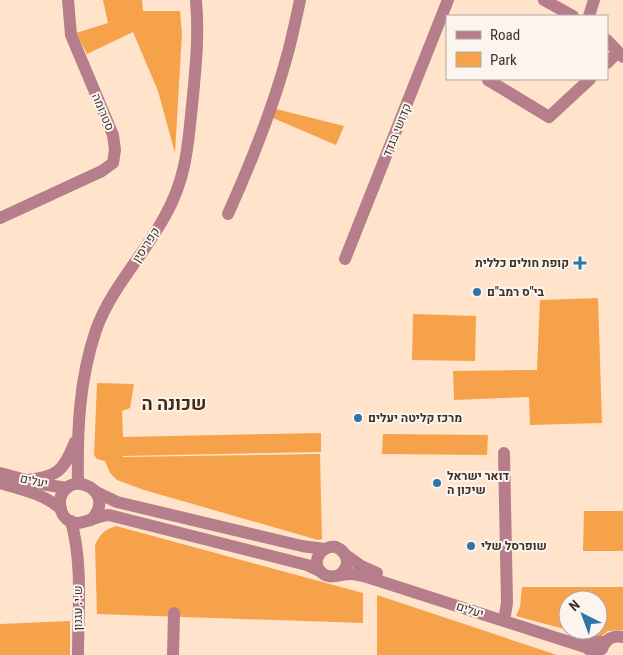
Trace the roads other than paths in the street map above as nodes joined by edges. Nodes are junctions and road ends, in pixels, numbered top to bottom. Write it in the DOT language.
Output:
graph roads {
  1 [pos="68,0"];
  2 [pos="300,0"];
  3 [pos="448,0"];
  4 [pos="544,0"];
  5 [pos="594,0"];
  6 [pos="196,1"];
  7 [pos="571,15"];
  8 [pos="589,15"];
  9 [pos="608,41"];
  10 [pos="621,54"];
  11 [pos="608,61"];
  12 [pos="488,80"];
  13 [pos="589,80"];
  14 [pos="228,214"];
  15 [pos="0,218"];
  16 [pos="345,259"];
  17 [pos="77,437"];
  18 [pos="504,453"];
  19 [pos="0,473"];
  20 [pos="27,480"];
  21 [pos="0,483"];
  22 [pos="73,486"];
  23 [pos="96,492"];
  24 [pos="61,510"];
  25 [pos="71,521"];
  26 [pos="88,521"];
  27 [pos="324,548"];
  28 [pos="346,556"];
  29 [pos="78,561"];
  30 [pos="320,571"];
  31 [pos="339,575"];
  32 [pos="174,613"];
  33 [pos="505,615"];
  34 [pos="623,637"];
  35 [pos="606,642"];
  36 [pos="78,655"];
  37 [pos="174,655"];
  38 [pos="600,655"];
  1 -- 15 [label="street, סטרומה"];
  2 -- 14 [label="street"];
  3 -- 16 [label="street, קדושי בגדד"];
  4 -- 7 [label="street"];
  5 -- 8 [label="street"];
  6 -- 17 [label="street, קפריסין"];
  9 -- 10 [label="street"];
  10 -- 11 [label="street"];
  12 -- 13 [label="street"];
  17 -- 20 [label="street"];
  17 -- 22 [label="street, קפריסין"];
  18 -- 33 [label="street"];
  19 -- 20 [label="street, יעלים"];
  20 -- 22 [label="street, יעלים"];
  21 -- 24 [label="street, יעלים"];
  22 -- 23 [label="street"];
  22 -- 24 [label="street"];
  23 -- 26 [label="street"];
  23 -- 27 [label="street"];
  24 -- 25 [label="street"];
  25 -- 26 [label="street"];
  25 -- 29 [label="street, ש.י. עגנון"];
  26 -- 29 [label="street, ש.י. עגנון"];
  26 -- 30 [label="street"];
  27 -- 28 [label="street"];
  27 -- 30 [label="street"];
  28 -- 31 [label="street"];
  28 -- 33 [label="street, יעלים"];
  29 -- 36 [label="street, ש.י. עגנון"];
  30 -- 31 [label="street"];
  31 -- 38 [label="street, יעלים"];
  32 -- 37 [label="street"];
  33 -- 35 [label="street, יעלים"];
  34 -- 35 [label="street"];
  35 -- 38 [label="street"];
}
